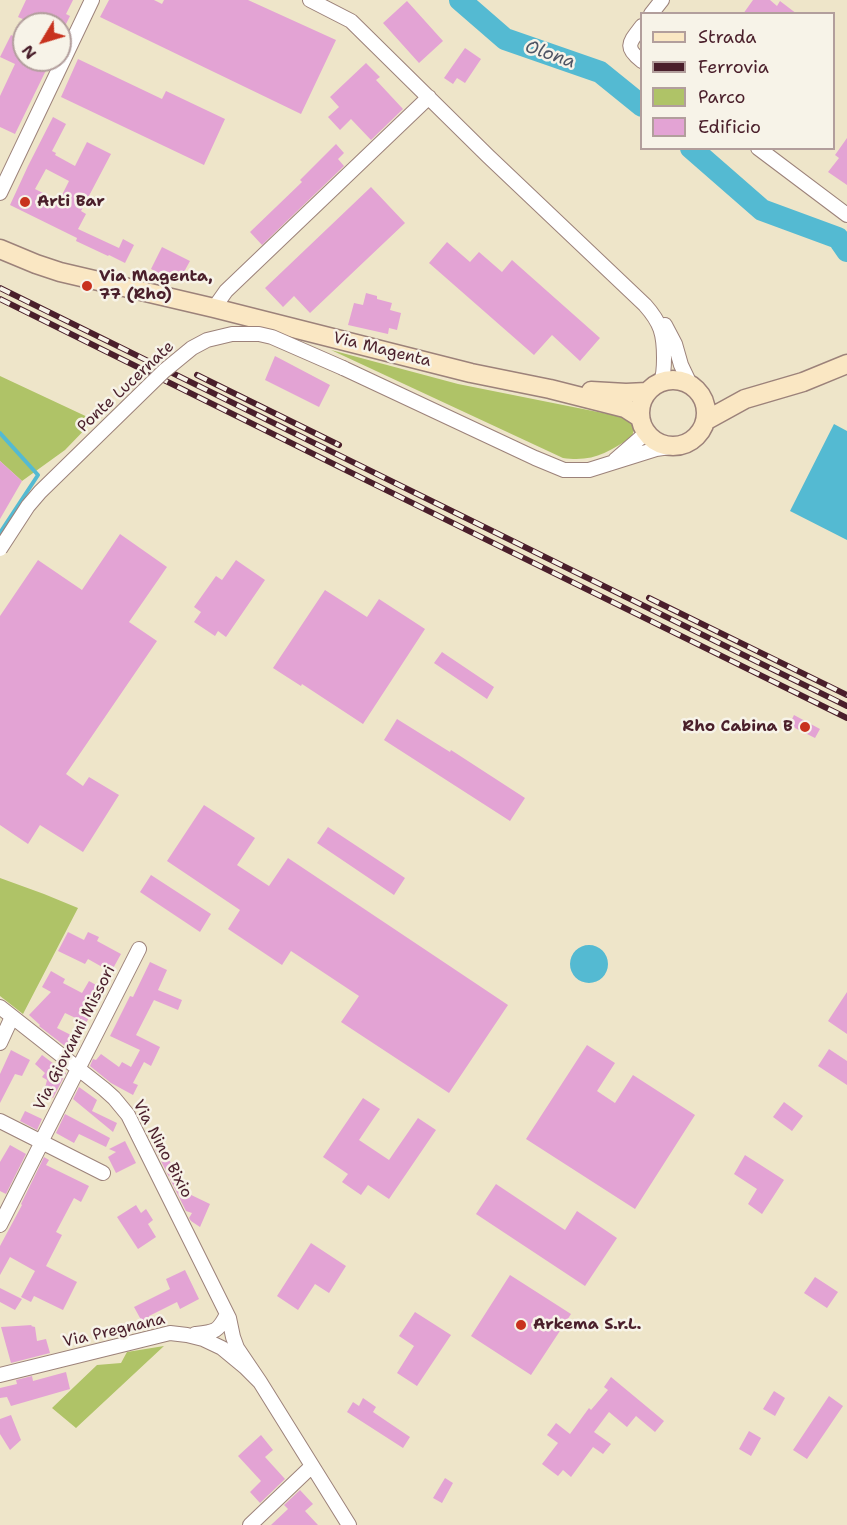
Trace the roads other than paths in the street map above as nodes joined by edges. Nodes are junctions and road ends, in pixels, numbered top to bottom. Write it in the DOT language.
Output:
graph roads {
  1 [pos="92,0"];
  2 [pos="310,0"];
  3 [pos="662,0"];
  4 [pos="653,12"];
  5 [pos="640,29"];
  6 [pos="640,59"];
  7 [pos="429,97"];
  8 [pos="761,150"];
  9 [pos="0,193"];
  10 [pos="847,215"];
  11 [pos="0,249"];
  12 [pos="645,305"];
  13 [pos="214,308"];
  14 [pos="847,364"];
  15 [pos="654,387"];
  16 [pos="550,389"];
  17 [pos="696,392"];
  18 [pos="746,399"];
  19 [pos="705,421"];
  20 [pos="643,425"];
  21 [pos="670,447"];
  22 [pos="614,462"];
  23 [pos="0,549"];
  24 [pos="139,949"];
  25 [pos="0,1007"];
  26 [pos="12,1017"];
  27 [pos="0,1043"];
  28 [pos="78,1068"];
  29 [pos="0,1121"];
  30 [pos="41,1142"];
  31 [pos="103,1173"];
  32 [pos="0,1225"];
  33 [pos="227,1314"];
  34 [pos="187,1335"];
  35 [pos="0,1375"];
  36 [pos="260,1382"];
  37 [pos="314,1469"];
  38 [pos="250,1525"];
  39 [pos="347,1525"];
  1 -- 9 [label="street"];
  2 -- 7 [label="street"];
  3 -- 4 [label="street"];
  5 -- 6 [label="street"];
  7 -- 12 [label="street"];
  7 -- 13 [label="street"];
  8 -- 10 [label="street"];
  11 -- 13 [label="street, Via Magenta"];
  12 -- 15 [label="street"];
  12 -- 17 [label="street"];
  13 -- 16 [label="street, Via Magenta"];
  14 -- 18 [label="street"];
  15 -- 16 [label="street, Via Magenta"];
  15 -- 17 [label="street"];
  15 -- 20 [label="street"];
  16 -- 20 [label="street, Via Magenta"];
  17 -- 18 [label="street"];
  17 -- 19 [label="street"];
  18 -- 19 [label="street"];
  19 -- 21 [label="street"];
  20 -- 21 [label="street"];
  20 -- 22 [label="street, Ponte Lucernate"];
  21 -- 22 [label="street, Ponte Lucernate"];
  22 -- 23 [label="street, Ponte Lucernate, bridge"];
  24 -- 28 [label="street, Via Giovanni Missori"];
  25 -- 26 [label="street, Via Nino Bixio"];
  26 -- 27 [label="street"];
  26 -- 28 [label="street, Via Nino Bixio"];
  28 -- 30 [label="street, Via Giovanni Missori"];
  28 -- 33 [label="street, Via Nino Bixio"];
  29 -- 30 [label="street"];
  30 -- 31 [label="street"];
  30 -- 32 [label="street, Via Giovanni Missori"];
  33 -- 34 [label="street"];
  33 -- 36 [label="street, Via Nino Bixio"];
  34 -- 35 [label="street, Via Pregnana"];
  34 -- 36 [label="street, Via Pregnana"];
  36 -- 37 [label="street, Via Pregnana"];
  37 -- 38 [label="street"];
  37 -- 39 [label="street, Via Pregnana"];
}
